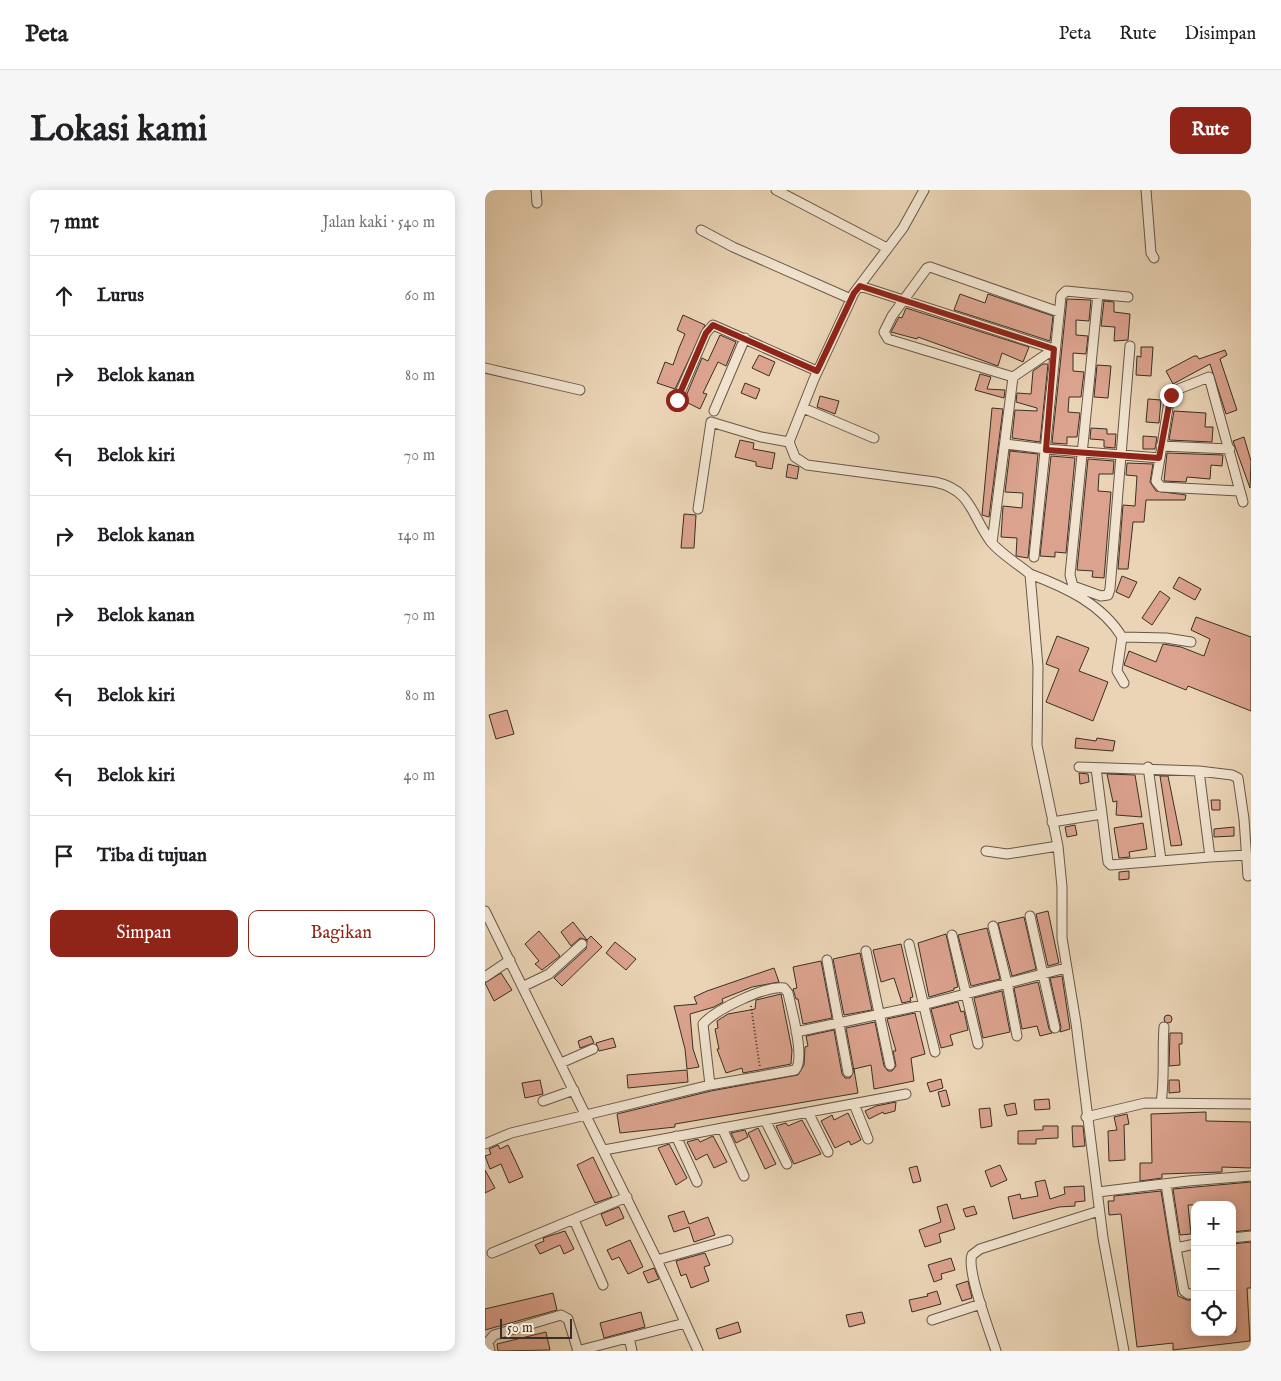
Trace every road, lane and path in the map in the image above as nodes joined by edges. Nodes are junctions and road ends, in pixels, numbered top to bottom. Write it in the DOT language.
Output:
graph roads {
  1 [pos="536,190"];
  2 [pos="776,190"];
  3 [pos="924,190"];
  4 [pos="1146,190"];
  5 [pos="537,203"];
  6 [pos="701,230"];
  7 [pos="887,248"];
  8 [pos="1154,258"];
  9 [pos="860,286"];
  10 [pos="1098,294"];
  11 [pos="1128,297"];
  12 [pos="851,299"];
  13 [pos="906,300"];
  14 [pos="1059,312"];
  15 [pos="745,338"];
  16 [pos="1130,346"];
  17 [pos="1054,349"];
  18 [pos="485,368"];
  19 [pos="817,371"];
  20 [pos="1013,377"];
  21 [pos="581,390"];
  22 [pos="677,400"];
  23 [pos="803,408"];
  24 [pos="714,411"];
  25 [pos="874,438"];
  26 [pos="789,442"];
  27 [pos="1005,444"];
  28 [pos="1161,446"];
  29 [pos="1230,449"];
  30 [pos="1046,450"];
  31 [pos="1083,451"];
  32 [pos="1121,454"];
  33 [pos="1159,458"];
  34 [pos="1239,491"];
  35 [pos="1243,502"];
  36 [pos="698,509"];
  37 [pos="992,543"];
  38 [pos="1034,557"];
  39 [pos="1031,574"];
  40 [pos="1122,637"];
  41 [pos="1191,642"];
  42 [pos="1124,683"];
  43 [pos="1079,767"];
  44 [pos="1148,767"];
  45 [pos="1096,768"];
  46 [pos="1199,771"];
  47 [pos="1102,814"];
  48 [pos="1052,822"];
  49 [pos="1058,846"];
  50 [pos="987,851"];
  51 [pos="1247,855"];
  52 [pos="1210,857"];
  53 [pos="1161,860"];
  54 [pos="1248,876"];
  55 [pos="485,911"];
  56 [pos="1030,916"];
  57 [pos="993,926"];
  58 [pos="952,935"];
  59 [pos="582,944"];
  60 [pos="909,944"];
  61 [pos="866,951"];
  62 [pos="510,960"];
  63 [pos="827,960"];
  64 [pos="1066,968"];
  65 [pos="1044,973"];
  66 [pos="485,976"];
  67 [pos="1007,983"];
  68 [pos="523,986"];
  69 [pos="966,994"];
  70 [pos="750,996"];
  71 [pos="923,1006"];
  72 [pos="881,1014"];
  73 [pos="840,1023"];
  74 [pos="1164,1027"];
  75 [pos="1055,1028"];
  76 [pos="796,1032"];
  77 [pos="1017,1036"];
  78 [pos="978,1044"];
  79 [pos="593,1049"];
  80 [pos="935,1052"];
  81 [pos="561,1063"];
  82 [pos="890,1065"];
  83 [pos="848,1072"];
  84 [pos="761,1076"];
  85 [pos="710,1085"];
  86 [pos="574,1090"];
  87 [pos="907,1094"];
  88 [pos="543,1101"];
  89 [pos="1161,1103"];
  90 [pos="854,1104"];
  91 [pos="1251,1104"];
  92 [pos="808,1112"];
  93 [pos="585,1115"];
  94 [pos="1086,1117"];
  95 [pos="765,1120"];
  96 [pos="722,1128"];
  97 [pos="676,1136"];
  98 [pos="868,1139"];
  99 [pos="485,1144"];
  100 [pos="604,1150"];
  101 [pos="828,1152"];
  102 [pos="787,1164"];
  103 [pos="745,1176"];
  104 [pos="1251,1176"];
  105 [pos="697,1182"];
  106 [pos="1166,1184"];
  107 [pos="1098,1192"];
  108 [pos="627,1197"];
  109 [pos="1099,1212"];
  110 [pos="574,1220"];
  111 [pos="1251,1236"];
  112 [pos="1236,1238"];
  113 [pos="728,1240"];
  114 [pos="1191,1245"];
  115 [pos="1176,1248"];
  116 [pos="492,1252"];
  117 [pos="657,1260"];
  118 [pos="603,1285"];
  119 [pos="1191,1294"];
  120 [pos="981,1304"];
  121 [pos="932,1320"];
  122 [pos="685,1323"];
  123 [pos="629,1338"];
  124 [pos="490,1351"];
  125 [pos="578,1351"];
  126 [pos="632,1351"];
  127 [pos="698,1351"];
  128 [pos="996,1351"];
  129 [pos="1124,1351"];
  1 -- 5 [label="street"];
  2 -- 7 [label="street"];
  3 -- 7 [label="street"];
  4 -- 8 [label="street"];
  6 -- 12 [label="street"];
  7 -- 9 [label="street"];
  9 -- 12 [label="street"];
  9 -- 13 [label="street"];
  10 -- 11 [label="street"];
  10 -- 14 [label="street"];
  10 -- 31 [label="street"];
  12 -- 19 [label="street"];
  13 -- 14 [label="street"];
  13 -- 17 [label="street"];
  13 -- 20 [label="street"];
  14 -- 17 [label="street"];
  15 -- 19 [label="street"];
  15 -- 22 [label="street"];
  15 -- 24 [label="street"];
  16 -- 32 [label="street"];
  17 -- 20 [label="street"];
  17 -- 30 [label="street"];
  18 -- 21 [label="street"];
  19 -- 23 [label="street"];
  20 -- 27 [label="street"];
  23 -- 25 [label="street"];
  23 -- 26 [label="street"];
  26 -- 36 [label="street"];
  26 -- 37 [label="street"];
  27 -- 30 [label="street"];
  27 -- 37 [label="street"];
  28 -- 29 [label="street"];
  28 -- 29 [label="street"];
  28 -- 33 [label="street"];
  29 -- 34 [label="street"];
  30 -- 31 [label="street"];
  30 -- 38 [label="street"];
  31 -- 32 [label="street"];
  31 -- 32 [label="street"];
  32 -- 33 [label="street"];
  33 -- 34 [label="street"];
  34 -- 35 [label="street"];
  37 -- 39 [label="street"];
  39 -- 40 [label="street"];
  39 -- 48 [label="street"];
  40 -- 41 [label="street"];
  40 -- 42 [label="street"];
  43 -- 45 [label="street"];
  44 -- 45 [label="street"];
  44 -- 46 [label="street"];
  44 -- 53 [label="street"];
  45 -- 47 [label="street"];
  46 -- 51 [label="street"];
  46 -- 52 [label="street"];
  47 -- 48 [label="street"];
  47 -- 53 [label="street"];
  48 -- 49 [label="street"];
  49 -- 50 [label="street"];
  49 -- 64 [label="street"];
  51 -- 52 [label="street"];
  51 -- 54 [label="street"];
  52 -- 53 [label="street"];
  55 -- 62 [label="street"];
  56 -- 65 [label="street"];
  57 -- 67 [label="street"];
  58 -- 69 [label="street"];
  59 -- 68 [label="street"];
  60 -- 71 [label="street"];
  61 -- 72 [label="street"];
  62 -- 66 [label="street"];
  62 -- 68 [label="street"];
  63 -- 73 [label="street"];
  64 -- 65 [label="street"];
  64 -- 94 [label="street"];
  65 -- 67 [label="street"];
  65 -- 75 [label="street"];
  67 -- 69 [label="street"];
  67 -- 77 [label="street"];
  68 -- 81 [label="street"];
  69 -- 71 [label="street"];
  69 -- 78 [label="street"];
  70 -- 76 [label="street"];
  70 -- 84 [label="path"];
  70 -- 85 [label="street"];
  71 -- 72 [label="street"];
  71 -- 80 [label="street"];
  72 -- 73 [label="street"];
  72 -- 82 [label="street"];
  73 -- 76 [label="street"];
  73 -- 83 [label="street"];
  74 -- 89 [label="street"];
  76 -- 84 [label="street"];
  79 -- 81 [label="street"];
  81 -- 86 [label="street"];
  84 -- 85 [label="street"];
  85 -- 93 [label="street"];
  86 -- 88 [label="street"];
  86 -- 93 [label="street"];
  87 -- 90 [label="street"];
  89 -- 91 [label="street"];
  89 -- 94 [label="street"];
  90 -- 92 [label="street"];
  90 -- 98 [label="street"];
  92 -- 95 [label="street"];
  92 -- 101 [label="street"];
  93 -- 99 [label="street"];
  93 -- 100 [label="street"];
  94 -- 107 [label="street"];
  95 -- 96 [label="street"];
  95 -- 102 [label="street"];
  96 -- 97 [label="street"];
  96 -- 103 [label="street"];
  97 -- 100 [label="street"];
  97 -- 105 [label="street"];
  100 -- 108 [label="street"];
  104 -- 106 [label="street"];
  106 -- 107 [label="street"];
  106 -- 115 [label="street"];
  107 -- 109 [label="street"];
  108 -- 110 [label="street"];
  108 -- 117 [label="street"];
  109 -- 120 [label="street"];
  109 -- 129 [label="street"];
  110 -- 116 [label="street"];
  110 -- 118 [label="street"];
  111 -- 112 [label="street"];
  113 -- 117 [label="street"];
  114 -- 115 [label="street"];
  115 -- 119 [label="street"];
  117 -- 122 [label="street"];
  120 -- 121 [label="street"];
  120 -- 128 [label="street"];
  122 -- 123 [label="street"];
  122 -- 127 [label="street"];
  123 -- 125 [label="street"];
  123 -- 126 [label="street"];
  124 -- 125 [label="street"];
}
